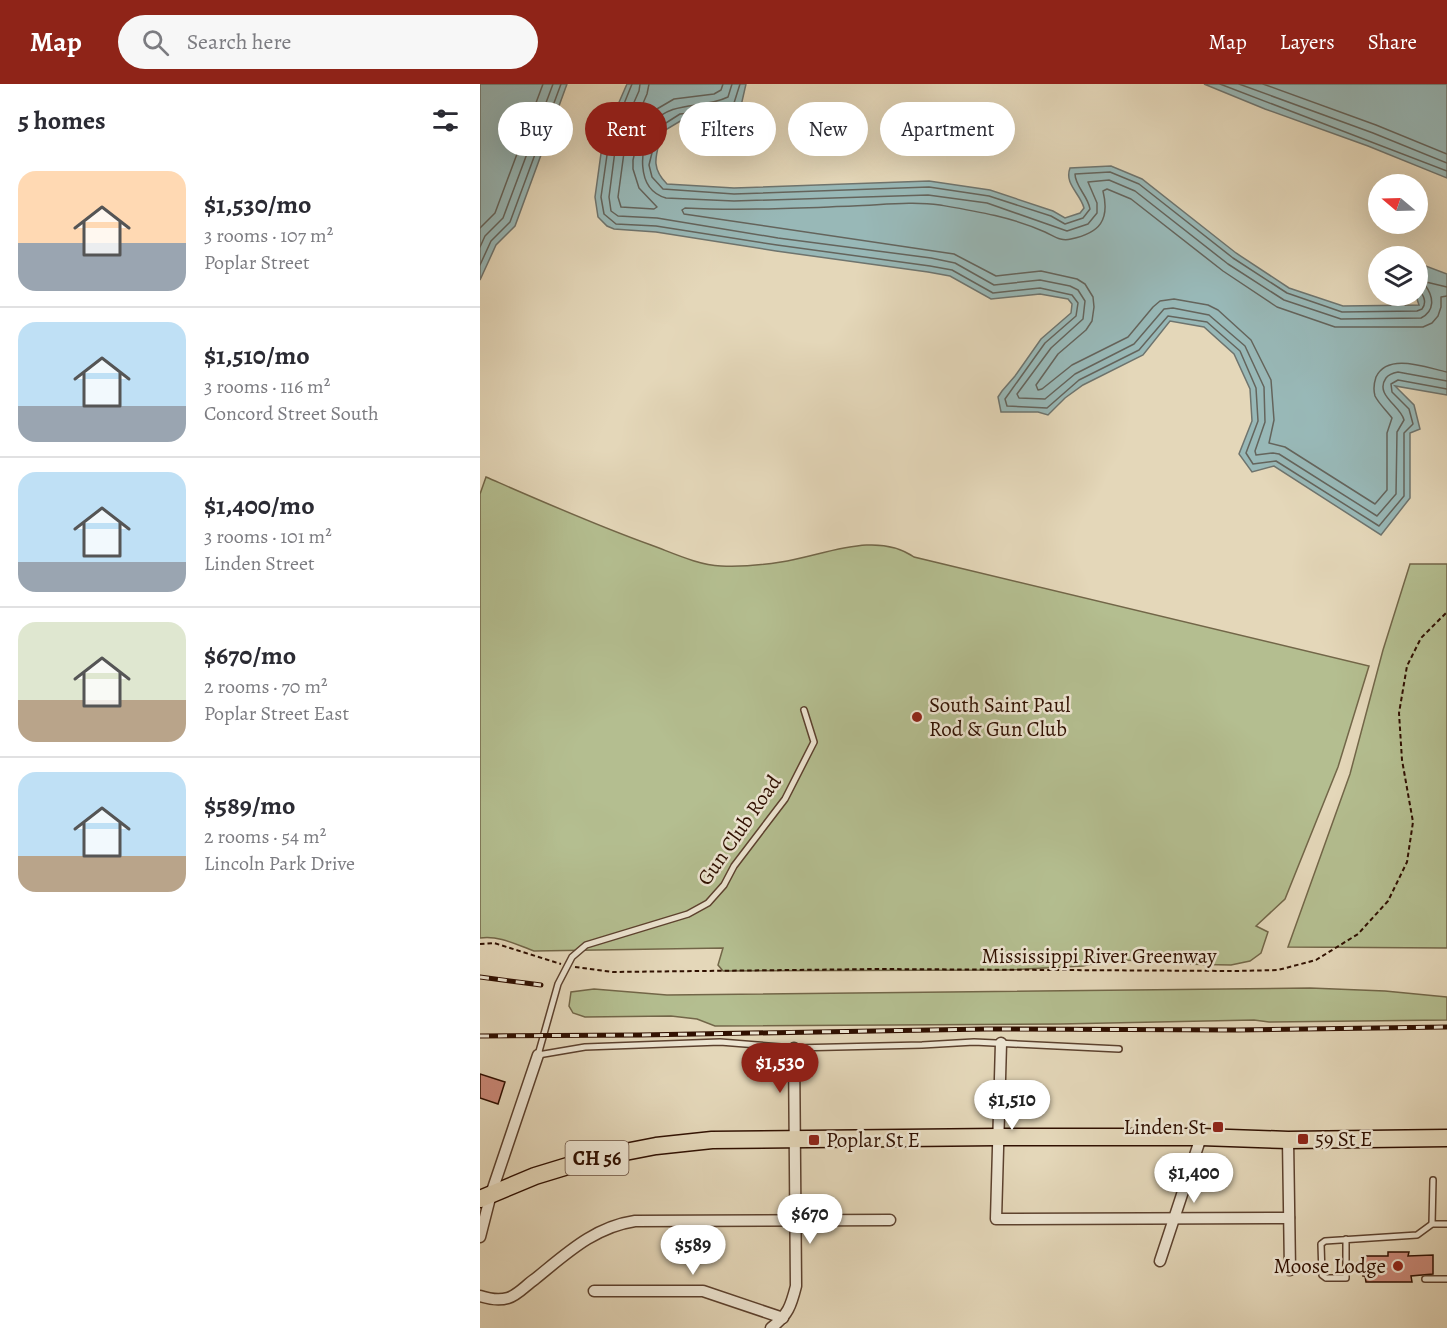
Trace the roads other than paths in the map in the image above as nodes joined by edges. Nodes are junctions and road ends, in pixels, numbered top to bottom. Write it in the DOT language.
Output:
graph roads {
  1 [pos="804,710"];
  2 [pos="1001,1043"];
  3 [pos="794,1048"];
  4 [pos="1119,1048"];
  5 [pos="538,1055"];
  6 [pos="997,1137"];
  7 [pos="1201,1137"];
  8 [pos="1447,1138"];
  9 [pos="796,1139"];
  10 [pos="1288,1140"];
  11 [pos="1433,1180"];
  12 [pos="486,1197"];
  13 [pos="1289,1218"];
  14 [pos="1174,1219"];
  15 [pos="890,1220"];
  16 [pos="796,1221"];
  17 [pos="1432,1224"];
  18 [pos="1447,1224"];
  19 [pos="480,1237"];
  20 [pos="1346,1239"];
  21 [pos="1161,1261"];
  22 [pos="1290,1270"];
  23 [pos="1425,1279"];
  24 [pos="1447,1279"];
  25 [pos="594,1291"];
  26 [pos="480,1296"];
  27 [pos="783,1318"];
  28 [pos="771,1328"];
  1 -- 5 [label="lane, Gun Club Road"];
  2 -- 3 [label="lane"];
  2 -- 4 [label="lane"];
  2 -- 6 [label="street"];
  3 -- 5 [label="lane"];
  3 -- 9 [label="street"];
  5 -- 12 [label="street"];
  6 -- 7 [label="main road, CH 56"];
  6 -- 9 [label="main road, CH 56"];
  6 -- 14 [label="street"];
  7 -- 10 [label="main road, CH 56"];
  7 -- 14 [label="street"];
  8 -- 10 [label="main road, CH 56"];
  9 -- 12 [label="main road, CH 56"];
  9 -- 16 [label="street"];
  10 -- 13 [label="street"];
  11 -- 17 [label="lane"];
  12 -- 19 [label="street"];
  13 -- 14 [label="street"];
  13 -- 22 [label="street"];
  14 -- 21 [label="street"];
  15 -- 16 [label="street"];
  16 -- 26 [label="street"];
  16 -- 27 [label="street"];
  17 -- 18 [label="lane"];
  17 -- 20 [label="lane"];
  20 -- 20 [label="lane"];
  23 -- 24 [label="lane"];
  25 -- 27 [label="street"];
  27 -- 28 [label="street"];
}
